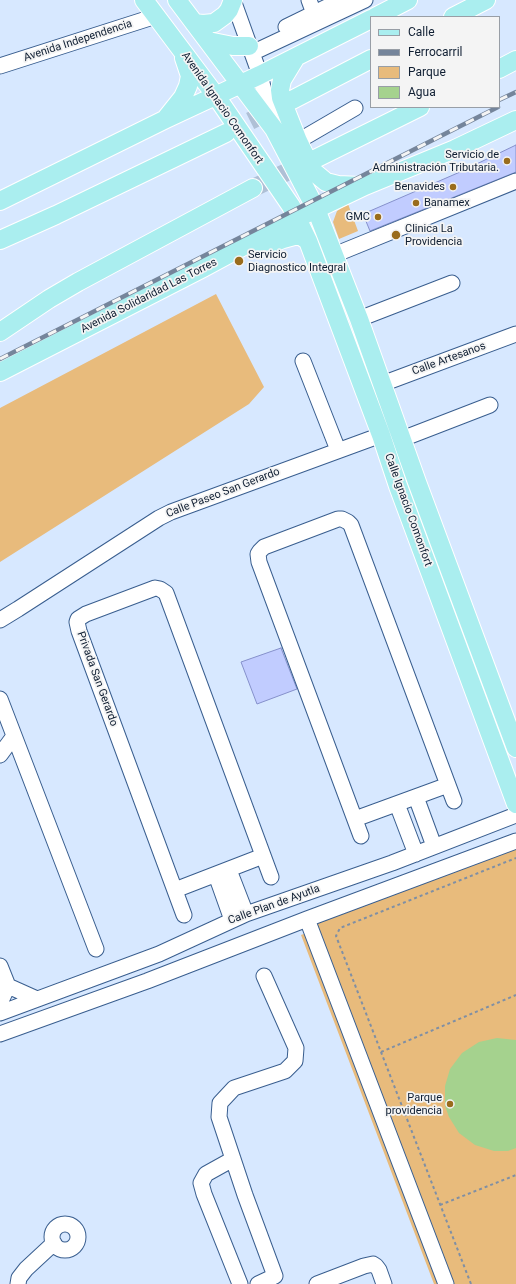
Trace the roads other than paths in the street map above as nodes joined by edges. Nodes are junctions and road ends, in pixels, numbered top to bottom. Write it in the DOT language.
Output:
graph roads {
  1 [pos="144,0"];
  2 [pos="177,0"];
  3 [pos="233,0"];
  4 [pos="340,0"];
  5 [pos="365,0"];
  6 [pos="408,0"];
  7 [pos="486,0"];
  8 [pos="391,4"];
  9 [pos="313,12"];
  10 [pos="156,16"];
  11 [pos="376,16"];
  12 [pos="455,16"];
  13 [pos="370,20"];
  14 [pos="194,23"];
  15 [pos="208,41"];
  16 [pos="251,49"];
  17 [pos="181,50"];
  18 [pos="296,57"];
  19 [pos="370,60"];
  20 [pos="516,60"];
  21 [pos="0,66"];
  22 [pos="500,68"];
  23 [pos="260,75"];
  24 [pos="240,84"];
  25 [pos="216,96"];
  26 [pos="292,100"];
  27 [pos="355,108"];
  28 [pos="418,108"];
  29 [pos="166,119"];
  30 [pos="516,120"];
  31 [pos="274,129"];
  32 [pos="226,133"];
  33 [pos="291,145"];
  34 [pos="315,159"];
  35 [pos="516,181"];
  36 [pos="365,186"];
  37 [pos="253,188"];
  38 [pos="342,197"];
  39 [pos="0,201"];
  40 [pos="316,209"];
  41 [pos="297,218"];
  42 [pos="0,240"];
  43 [pos="308,241"];
  44 [pos="332,248"];
  45 [pos="203,268"];
  46 [pos="452,283"];
  47 [pos="359,319"];
  48 [pos="0,332"];
  49 [pos="516,334"];
  50 [pos="303,361"];
  51 [pos="0,372"];
  52 [pos="382,384"];
  53 [pos="490,405"];
  54 [pos="400,434"];
  55 [pos="381,435"];
  56 [pos="338,450"];
  57 [pos="0,620"];
  58 [pos="0,699"];
  59 [pos="14,736"];
  60 [pos="516,748"];
  61 [pos="0,755"];
  62 [pos="448,785"];
  63 [pos="416,797"];
  64 [pos="454,801"];
  65 [pos="397,804"];
  66 [pos="516,804"];
  67 [pos="516,815"];
  68 [pos="355,819"];
  69 [pos="361,836"];
  70 [pos="516,841"];
  71 [pos="426,850"];
  72 [pos="263,856"];
  73 [pos="392,863"];
  74 [pos="435,871"];
  75 [pos="222,873"];
  76 [pos="271,877"];
  77 [pos="400,884"];
  78 [pos="175,890"];
  79 [pos="246,914"];
  80 [pos="184,915"];
  81 [pos="307,919"];
  82 [pos="232,920"];
  83 [pos="96,949"];
  84 [pos="159,954"];
  85 [pos="139,961"];
  86 [pos="0,966"];
  87 [pos="167,973"];
  88 [pos="264,976"];
  89 [pos="147,981"];
  90 [pos="8,986"];
  91 [pos="37,999"];
  92 [pos="0,1003"];
  93 [pos="0,1013"];
  94 [pos="0,1034"];
  95 [pos="233,1159"];
  96 [pos="54,1243"];
  97 [pos="18,1284"];
  98 [pos="240,1284"];
  99 [pos="258,1284"];
  100 [pos="317,1284"];
  101 [pos="384,1284"];
  102 [pos="446,1284"];
  1 -- 10 [label="main road, Avenida Ignacio Comonfort"];
  2 -- 14 [label="main road"];
  3 -- 14 [label="main road"];
  3 -- 16 [label="street"];
  4 -- 9 [label="street"];
  5 -- 9 [label="street"];
  6 -- 8 [label="main road"];
  7 -- 12 [label="main road"];
  8 -- 11 [label="main road"];
  9 -- 16 [label="street"];
  10 -- 17 [label="main road, Avenida Ignacio Comonfort"];
  10 -- 21 [label="street, Avenida Independencia"];
  13 -- 18 [label="main road"];
  14 -- 15 [label="main road"];
  15 -- 16 [label="main road"];
  15 -- 24 [label="main road"];
  16 -- 23 [label="street"];
  17 -- 25 [label="main road, Avenida Ignacio Comonfort"];
  17 -- 29 [label="main road"];
  18 -- 23 [label="main road"];
  18 -- 33 [label="main road"];
  19 -- 26 [label="main road"];
  20 -- 22 [label="main road"];
  23 -- 24 [label="main road"];
  23 -- 31 [label="street"];
  24 -- 25 [label="main road"];
  24 -- 31 [label="main road"];
  25 -- 29 [label="main road"];
  25 -- 41 [label="main road, Avenida Ignacio Comonfort"];
  27 -- 33 [label="street"];
  28 -- 34 [label="main road"];
  29 -- 39 [label="main road"];
  30 -- 36 [label="main road, Avenida Solidaridad Las Torres"];
  31 -- 33 [label="main road"];
  32 -- 42 [label="main road"];
  33 -- 36 [label="main road"];
  33 -- 40 [label="main road"];
  35 -- 44 [label="street"];
  36 -- 38 [label="main road, Avenida Solidaridad Las Torres"];
  37 -- 48 [label="main road"];
  38 -- 40 [label="main road, Avenida Solidaridad Las Torres"];
  38 -- 44 [label="main road"];
  40 -- 41 [label="main road, Avenida Solidaridad Las Torres"];
  40 -- 44 [label="main road, Calle Ignacio Comonfort"];
  41 -- 43 [label="main road, Calle Ignacio Comonfort"];
  41 -- 45 [label="main road, Avenida Solidaridad Las Torres"];
  43 -- 45 [label="main road"];
  43 -- 55 [label="main road, Calle Ignacio Comonfort"];
  44 -- 47 [label="main road, Calle Ignacio Comonfort"];
  45 -- 51 [label="main road, Avenida Solidaridad Las Torres"];
  46 -- 47 [label="street"];
  47 -- 52 [label="main road, Calle Ignacio Comonfort"];
  49 -- 52 [label="street, Calle Artesanos"];
  50 -- 56 [label="street"];
  52 -- 54 [label="main road, Calle Ignacio Comonfort"];
  53 -- 54 [label="street, Calle Paseo San Gerardo"];
  54 -- 55 [label="street, Calle Paseo San Gerardo"];
  54 -- 60 [label="main road, Calle Ignacio Comonfort"];
  55 -- 56 [label="street, Calle Paseo San Gerardo"];
  55 -- 66 [label="main road, Calle Ignacio Comonfort"];
  56 -- 57 [label="street, Calle Paseo San Gerardo"];
  58 -- 59 [label="street"];
  59 -- 61 [label="street"];
  59 -- 83 [label="street"];
  62 -- 63 [label="street"];
  62 -- 64 [label="street"];
  62 -- 68 [label="street"];
  63 -- 65 [label="street"];
  63 -- 71 [label="street"];
  65 -- 68 [label="street"];
  65 -- 71 [label="street"];
  67 -- 71 [label="street, Calle Plan de Ayutla"];
  68 -- 69 [label="street"];
  70 -- 74 [label="street"];
  71 -- 73 [label="street, Calle Plan de Ayutla"];
  71 -- 74 [label="street"];
  72 -- 75 [label="street"];
  72 -- 76 [label="street, Privada San Gerardo"];
  72 -- 78 [label="street, Privada San Gerardo"];
  73 -- 77 [label="street"];
  73 -- 79 [label="street, Calle Plan de Ayutla"];
  74 -- 77 [label="street"];
  75 -- 78 [label="street"];
  75 -- 79 [label="street"];
  75 -- 82 [label="street"];
  77 -- 81 [label="street"];
  78 -- 80 [label="street, Privada San Gerardo"];
  79 -- 82 [label="street, Calle Plan de Ayutla"];
  81 -- 87 [label="street"];
  81 -- 102 [label="street"];
  82 -- 84 [label="street, Calle Plan de Ayutla"];
  84 -- 85 [label="street, Calle Plan de Ayutla"];
  84 -- 87 [label="street"];
  85 -- 89 [label="street"];
  85 -- 91 [label="street, Calle Plan de Ayutla"];
  86 -- 90 [label="street"];
  87 -- 89 [label="street"];
  88 -- 95 [label="street"];
  89 -- 94 [label="street"];
  90 -- 91 [label="street"];
  90 -- 92 [label="street"];
  91 -- 93 [label="street, Calle Plan de Ayutla"];
  95 -- 98 [label="street"];
  95 -- 99 [label="street"];
  96 -- 97 [label="street"];
  100 -- 101 [label="street"];
}
